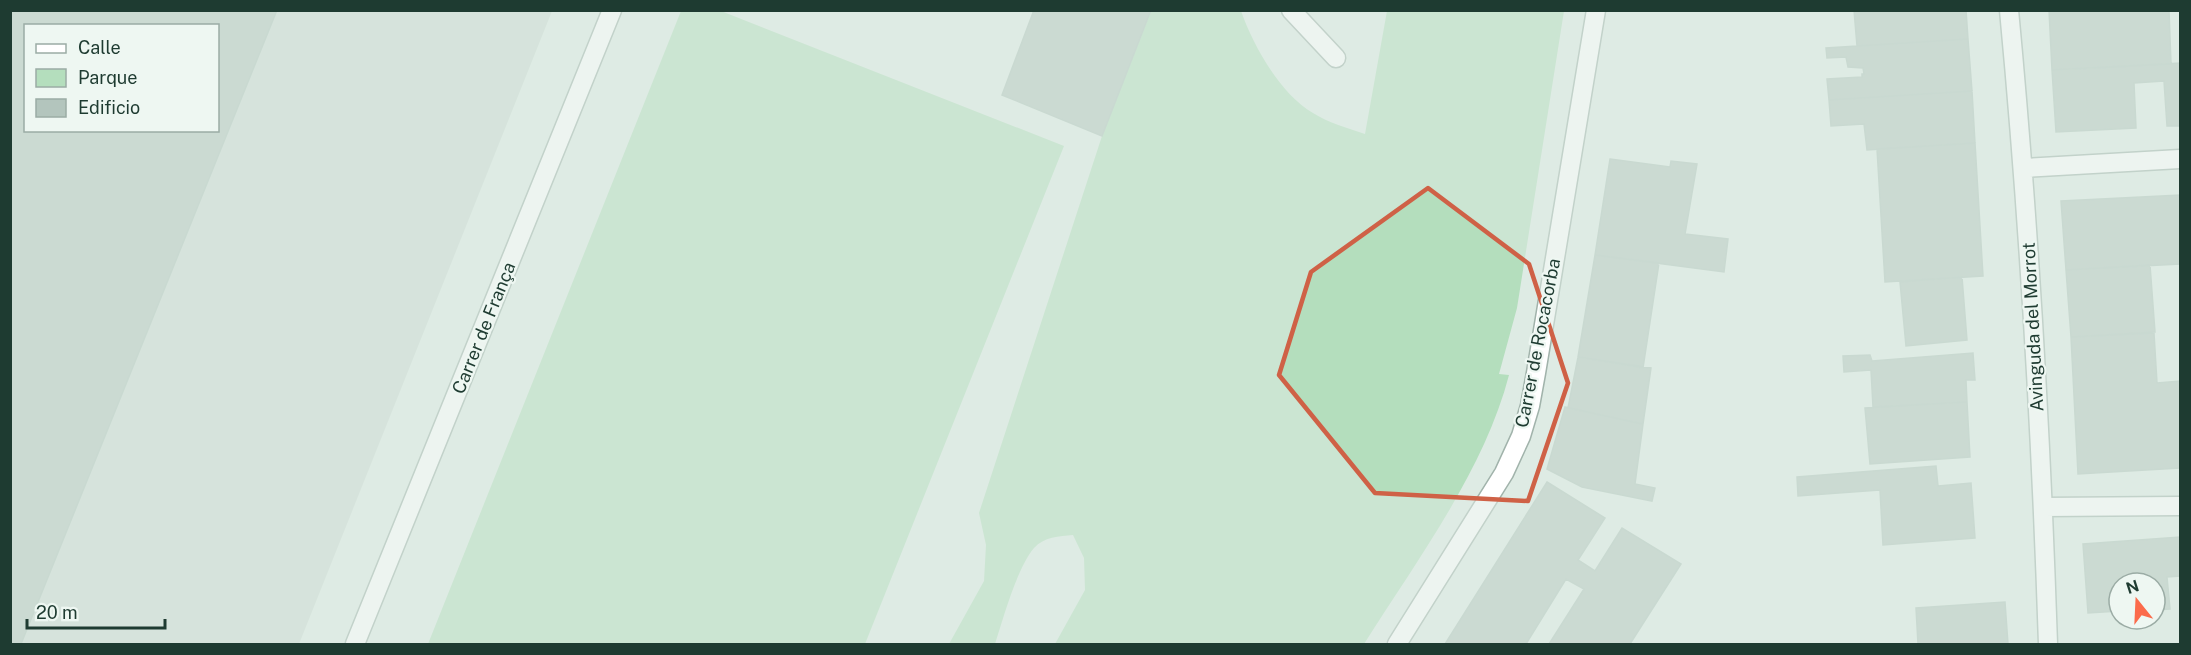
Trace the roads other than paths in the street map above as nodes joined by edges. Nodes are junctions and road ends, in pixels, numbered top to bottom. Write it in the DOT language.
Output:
graph roads {
  1 [pos="612,10"];
  2 [pos="1291,10"];
  3 [pos="1596,10"];
  4 [pos="2009,10"];
  5 [pos="1336,58"];
  6 [pos="2181,159"];
  7 [pos="2024,168"];
  8 [pos="2181,506"];
  9 [pos="2043,507"];
  10 [pos="356,645"];
  11 [pos="1397,645"];
  12 [pos="2048,645"];
  1 -- 10 [label="street, Carrer de França"];
  2 -- 5 [label="street"];
  3 -- 11 [label="street, Carrer de Rocacorba"];
  4 -- 7 [label="street, Avinguda del Morrot"];
  6 -- 7 [label="street"];
  7 -- 9 [label="street, Avinguda del Morrot"];
  8 -- 9 [label="street"];
  9 -- 12 [label="street, Avinguda del Morrot"];
}
